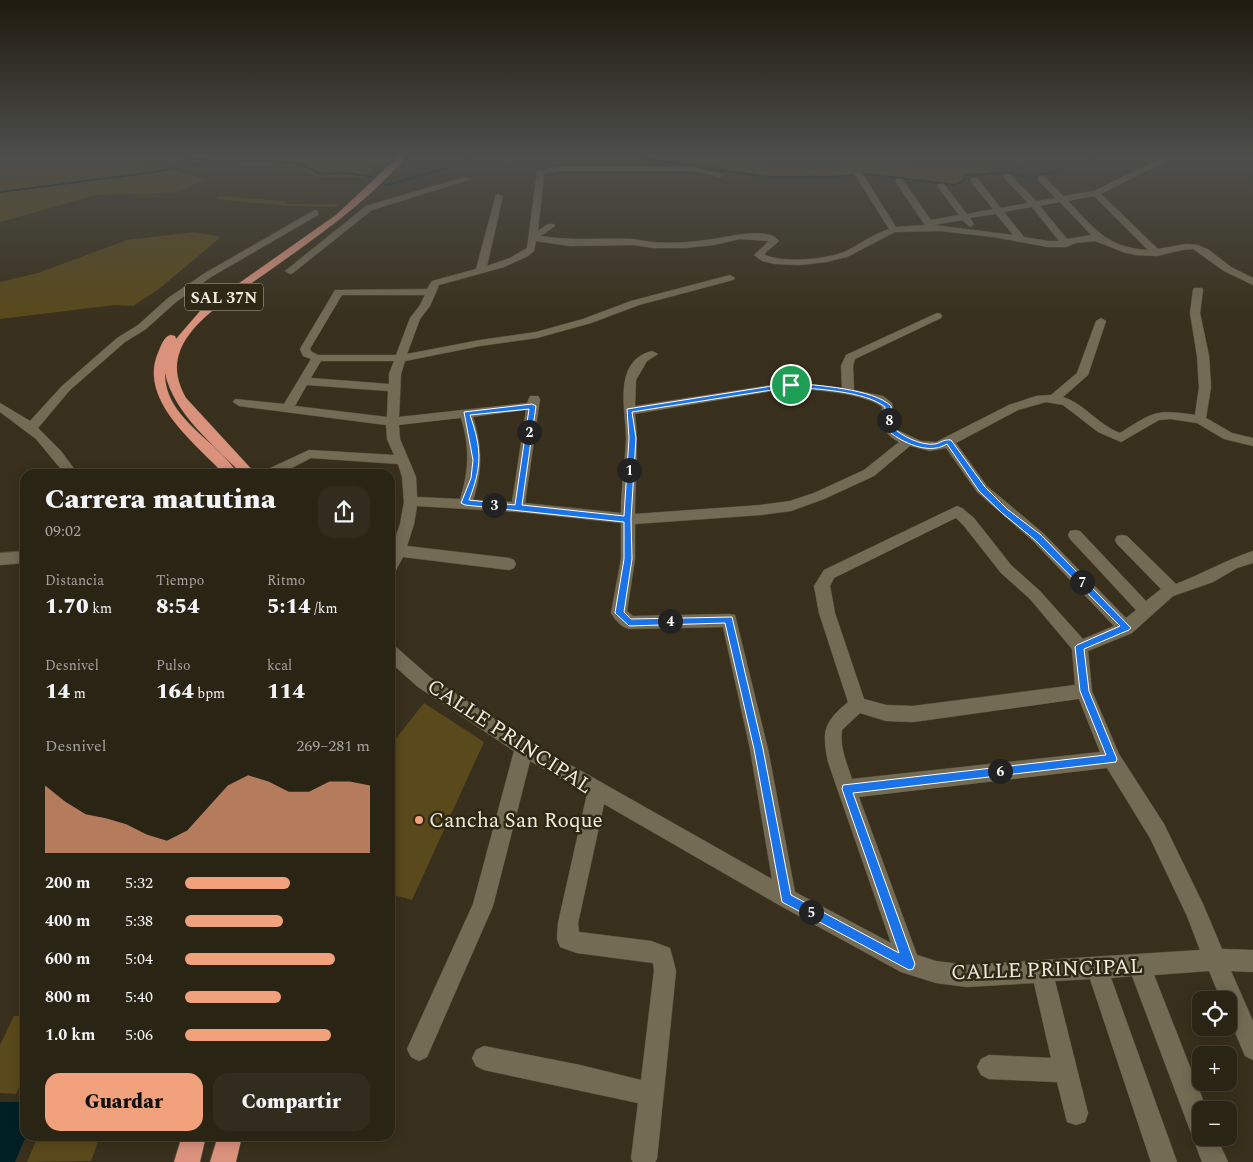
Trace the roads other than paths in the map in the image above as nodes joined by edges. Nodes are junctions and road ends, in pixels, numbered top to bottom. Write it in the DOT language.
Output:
graph roads {
  1 [pos="335,211"];
  2 [pos="345,211"];
  3 [pos="365,211"];
  4 [pos="495,211"];
  5 [pos="535,211"];
  6 [pos="882,211"];
  7 [pos="921,211"];
  8 [pos="960,211"];
  9 [pos="1005,211"];
  10 [pos="1040,211"];
  11 [pos="1074,211"];
  12 [pos="1115,211"];
  13 [pos="1001,212"];
  14 [pos="315,213"];
  15 [pos="964,217"];
  16 [pos="551,226"];
  17 [pos="931,226"];
  18 [pos="894,230"];
  19 [pos="976,234"];
  20 [pos="532,238"];
  21 [pos="1021,239"];
  22 [pos="1100,239"];
  23 [pos="1066,244"];
  24 [pos="1157,253"];
  25 [pos="481,270"];
  26 [pos="290,271"];
  27 [pos="730,278"];
  28 [pos="1253,282"];
  29 [pos="1198,290"];
  30 [pos="430,292"];
  31 [pos="937,316"];
  32 [pos="1101,321"];
  33 [pos="652,354"];
  34 [pos="317,358"];
  35 [pos="402,358"];
  36 [pos="303,381"];
  37 [pos="394,388"];
  38 [pos="848,392"];
  39 [pos="1054,398"];
  40 [pos="239,402"];
  41 [pos="0,407"];
  42 [pos="288,408"];
  43 [pos="629,410"];
  44 [pos="466,414"];
  45 [pos="1200,420"];
  46 [pos="392,422"];
  47 [pos="32,427"];
  48 [pos="908,441"];
  49 [pos="948,441"];
  50 [pos="1253,442"];
  51 [pos="402,460"];
  52 [pos="69,469"];
  53 [pos="227,469"];
  54 [pos="245,469"];
  55 [pos="282,469"];
  56 [pos="410,500"];
  57 [pos="465,503"];
  58 [pos="518,507"];
  59 [pos="628,519"];
  60 [pos="1075,535"];
  61 [pos="1122,540"];
  62 [pos="400,551"];
  63 [pos="20,557"];
  64 [pos="1253,557"];
  65 [pos="0,559"];
  66 [pos="395,560"];
  67 [pos="509,564"];
  68 [pos="1171,589"];
  69 [pos="1145,610"];
  70 [pos="1126,628"];
  71 [pos="1080,647"];
  72 [pos="395,656"];
  73 [pos="1084,691"];
  74 [pos="857,705"];
  75 [pos="524,748"];
  76 [pos="1112,759"];
  77 [pos="847,789"];
  78 [pos="597,792"];
  79 [pos="786,898"];
  80 [pos="1215,960"];
  81 [pos="1253,961"];
  82 [pos="909,964"];
  83 [pos="1139,965"];
  84 [pos="1097,968"];
  85 [pos="1042,972"];
  86 [pos="1253,1048"];
  87 [pos="419,1049"];
  88 [pos="484,1058"];
  89 [pos="989,1067"];
  90 [pos="1066,1071"];
  91 [pos="651,1094"];
  92 [pos="1192,1103"];
  93 [pos="1076,1113"];
  94 [pos="192,1141"];
  95 [pos="229,1141"];
  96 [pos="1208,1146"];
  97 [pos="644,1160"];
  98 [pos="186,1162"];
  99 [pos="223,1162"];
  100 [pos="1164,1162"];
  101 [pos="1214,1162"];
  1 -- 53 [label="highway, SAL 37N"];
  2 -- 54 [label="highway, SAL 37N"];
  3 -- 26 [label="street"];
  4 -- 25 [label="street"];
  5 -- 20 [label="street"];
  6 -- 18 [label="street"];
  7 -- 17 [label="street"];
  8 -- 15 [label="street"];
  9 -- 13 [label="street"];
  10 -- 23 [label="street"];
  11 -- 22 [label="street"];
  12 -- 24 [label="street"];
  13 -- 15 [label="street"];
  13 -- 21 [label="street"];
  14 -- 47 [label="street"];
  15 -- 17 [label="street"];
  15 -- 19 [label="street"];
  16 -- 20 [label="street"];
  17 -- 18 [label="street"];
  17 -- 19 [label="street"];
  18 -- 20 [label="street"];
  19 -- 21 [label="street"];
  20 -- 25 [label="street"];
  21 -- 23 [label="street"];
  22 -- 23 [label="street"];
  22 -- 24 [label="street"];
  24 -- 28 [label="street"];
  25 -- 30 [label="street"];
  27 -- 35 [label="street"];
  29 -- 45 [label="street"];
  30 -- 34 [label="street"];
  30 -- 35 [label="street"];
  31 -- 38 [label="street"];
  32 -- 39 [label="street"];
  33 -- 43 [label="street"];
  34 -- 35 [label="street"];
  34 -- 36 [label="street"];
  35 -- 37 [label="street"];
  36 -- 37 [label="street"];
  36 -- 42 [label="street"];
  37 -- 46 [label="street"];
  38 -- 43 [label="street"];
  38 -- 48 [label="street"];
  39 -- 45 [label="street"];
  39 -- 49 [label="street"];
  40 -- 42 [label="street"];
  41 -- 47 [label="street"];
  42 -- 46 [label="street"];
  43 -- 59 [label="street"];
  44 -- 46 [label="street"];
  44 -- 57 [label="street"];
  44 -- 58 [label="street"];
  45 -- 50 [label="street"];
  46 -- 51 [label="street"];
  47 -- 52 [label="street"];
  48 -- 49 [label="street"];
  48 -- 59 [label="street"];
  49 -- 70 [label="street"];
  51 -- 55 [label="street"];
  51 -- 56 [label="street"];
  56 -- 57 [label="street"];
  56 -- 62 [label="street"];
  57 -- 58 [label="street"];
  58 -- 59 [label="street"];
  59 -- 79 [label="street"];
  60 -- 69 [label="street"];
  61 -- 68 [label="street"];
  62 -- 66 [label="street"];
  62 -- 67 [label="street"];
  63 -- 65 [label="street"];
  64 -- 68 [label="street"];
  68 -- 69 [label="street"];
  69 -- 70 [label="street"];
  70 -- 71 [label="street"];
  71 -- 73 [label="street"];
  71 -- 74 [label="street"];
  72 -- 75 [label="street, CALLE PRINCIPAL"];
  73 -- 74 [label="street"];
  73 -- 76 [label="street"];
  74 -- 77 [label="street"];
  75 -- 78 [label="street, CALLE PRINCIPAL"];
  75 -- 87 [label="street"];
  76 -- 77 [label="street"];
  76 -- 80 [label="street"];
  77 -- 82 [label="street"];
  78 -- 79 [label="street, CALLE PRINCIPAL"];
  78 -- 91 [label="street"];
  79 -- 82 [label="street, CALLE PRINCIPAL"];
  80 -- 81 [label="street, CALLE PRINCIPAL"];
  80 -- 83 [label="street, CALLE PRINCIPAL"];
  80 -- 86 [label="street"];
  82 -- 85 [label="street, CALLE PRINCIPAL"];
  83 -- 84 [label="street, CALLE PRINCIPAL"];
  83 -- 92 [label="street"];
  84 -- 85 [label="street, CALLE PRINCIPAL"];
  84 -- 100 [label="street"];
  85 -- 90 [label="street"];
  88 -- 91 [label="street"];
  89 -- 90 [label="street"];
  90 -- 93 [label="street"];
  91 -- 97 [label="street"];
  94 -- 98 [label="highway"];
  95 -- 99 [label="highway"];
  96 -- 101 [label="street"];
}
